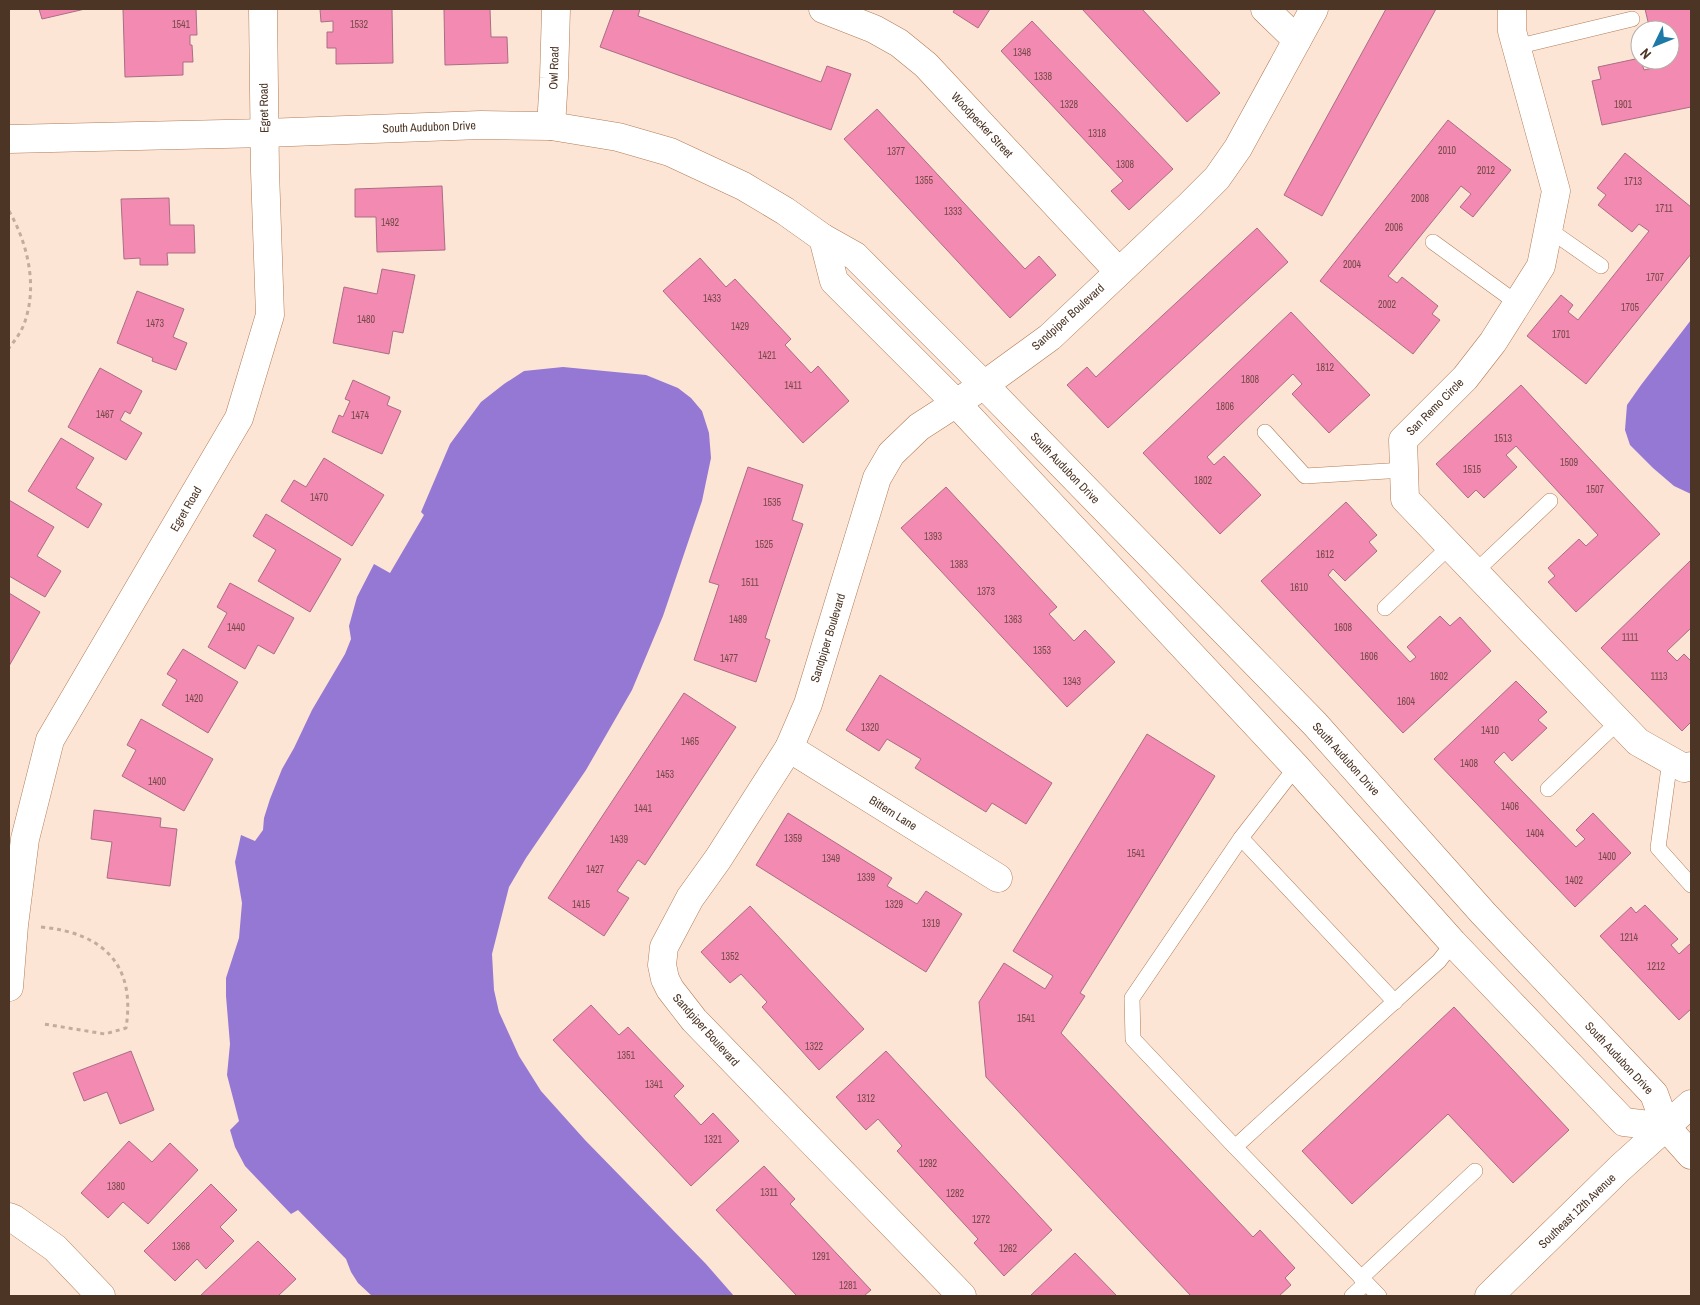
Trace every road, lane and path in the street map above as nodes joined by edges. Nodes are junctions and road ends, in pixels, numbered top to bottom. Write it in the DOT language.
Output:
graph roads {
  1 [pos="263,9"];
  2 [pos="556,9"];
  3 [pos="823,9"];
  4 [pos="1264,9"];
  5 [pos="1314,9"];
  6 [pos="1512,9"];
  7 [pos="1632,19"];
  8 [pos="1297,40"];
  9 [pos="1516,47"];
  10 [pos="551,126"];
  11 [pos="265,133"];
  12 [pos="9,139"];
  13 [pos="9,211"];
  14 [pos="1548,229"];
  15 [pos="823,238"];
  16 [pos="1433,242"];
  17 [pos="1601,266"];
  18 [pos="1118,271"];
  19 [pos="1517,303"];
  20 [pos="9,348"];
  21 [pos="984,385"];
  22 [pos="956,403"];
  23 [pos="1265,432"];
  24 [pos="1404,470"];
  25 [pos="1550,501"];
  26 [pos="1450,546"];
  27 [pos="1475,572"];
  28 [pos="1385,608"];
  29 [pos="1618,722"];
  30 [pos="789,748"];
  31 [pos="1681,763"];
  32 [pos="1296,768"];
  33 [pos="1548,789"];
  34 [pos="1241,838"];
  35 [pos="998,878"];
  36 [pos="1691,885"];
  37 [pos="37,927"];
  38 [pos="1453,943"];
  39 [pos="9,986"];
  40 [pos="1395,1002"];
  41 [pos="44,1024"];
  42 [pos="1691,1104"];
  43 [pos="1666,1127"];
  44 [pos="1235,1147"];
  45 [pos="1691,1154"];
  46 [pos="1475,1171"];
  47 [pos="9,1217"];
  48 [pos="1364,1280"];
  49 [pos="101,1296"];
  50 [pos="962,1296"];
  51 [pos="1352,1296"];
  52 [pos="1379,1296"];
  53 [pos="1489,1296"];
  1 -- 11 [label="street, Egret Road"];
  2 -- 10 [label="street, Owl Road"];
  3 -- 18 [label="street, Woodpecker Street"];
  4 -- 8 [label="street"];
  5 -- 8 [label="street, Sandpiper Boulevard"];
  6 -- 9 [label="street, San Remo Circle"];
  7 -- 9 [label="lane"];
  8 -- 18 [label="street, Sandpiper Boulevard"];
  9 -- 14 [label="street, San Remo Circle"];
  10 -- 11 [label="street, South Audubon Drive"];
  10 -- 15 [label="street, South Audubon Drive"];
  11 -- 12 [label="street, South Audubon Drive"];
  11 -- 39 [label="street, Egret Road"];
  13 -- 20 [label="path"];
  14 -- 17 [label="lane"];
  14 -- 19 [label="street, San Remo Circle"];
  15 -- 21 [label="street, South Audubon Drive"];
  15 -- 22 [label="street"];
  16 -- 19 [label="lane"];
  18 -- 21 [label="street, Sandpiper Boulevard"];
  19 -- 24 [label="street, San Remo Circle"];
  21 -- 22 [label="street, Sandpiper Boulevard"];
  21 -- 43 [label="street, South Audubon Drive"];
  22 -- 30 [label="street, Sandpiper Boulevard"];
  22 -- 32 [label="street"];
  23 -- 24 [label="lane"];
  24 -- 26 [label="street, San Remo Circle"];
  25 -- 27 [label="lane"];
  26 -- 27 [label="street, San Remo Circle"];
  26 -- 28 [label="lane"];
  27 -- 29 [label="street, San Remo Circle"];
  29 -- 31 [label="street, San Remo Circle"];
  29 -- 33 [label="lane"];
  30 -- 35 [label="street, Bittern Lane"];
  30 -- 50 [label="street, Sandpiper Boulevard"];
  31 -- 36 [label="lane"];
  32 -- 34 [label="lane"];
  32 -- 38 [label="street"];
  34 -- 40 [label="lane"];
  34 -- 44 [label="lane"];
  37 -- 41 [label="path"];
  38 -- 40 [label="lane"];
  38 -- 43 [label="street"];
  40 -- 44 [label="lane"];
  42 -- 43 [label="street, Southeast 12th Avenue"];
  43 -- 45 [label="street"];
  43 -- 53 [label="street, Southeast 12th Avenue"];
  44 -- 48 [label="lane"];
  46 -- 48 [label="lane"];
  47 -- 49 [label="street"];
  48 -- 51 [label="lane"];
  48 -- 52 [label="lane"];
}
